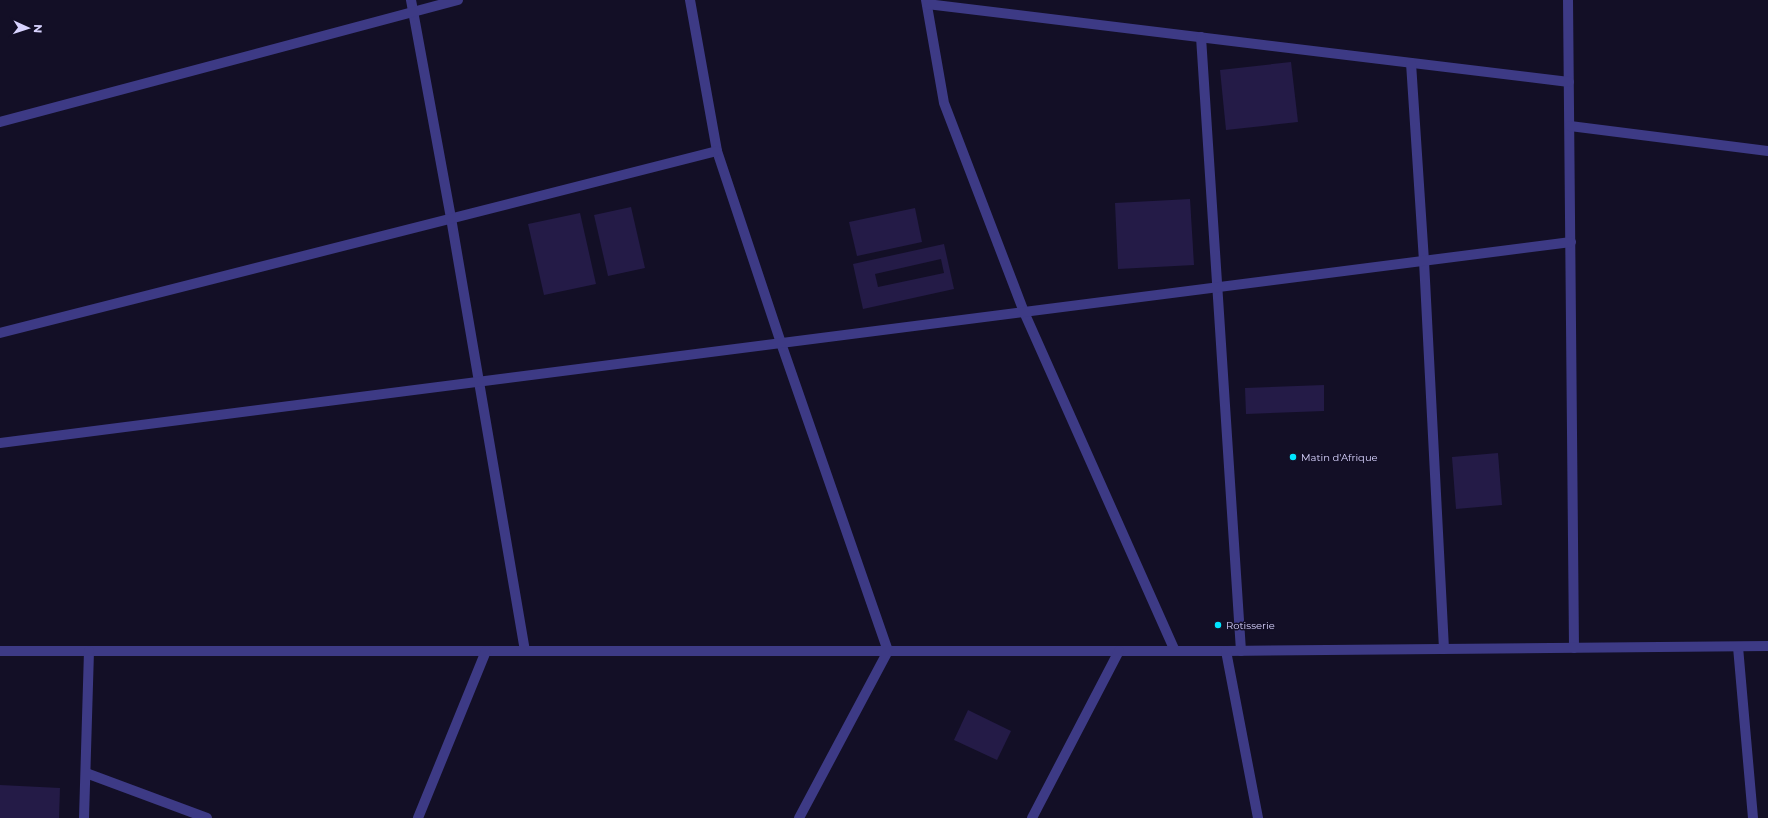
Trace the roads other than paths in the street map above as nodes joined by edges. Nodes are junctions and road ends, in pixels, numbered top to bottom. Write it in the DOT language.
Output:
graph roads {
  1 [pos="411,0"];
  2 [pos="458,0"];
  3 [pos="690,0"];
  4 [pos="1568,0"];
  5 [pos="926,2"];
  6 [pos="413,12"];
  7 [pos="1201,37"];
  8 [pos="1411,63"];
  9 [pos="1569,82"];
  10 [pos="0,122"];
  11 [pos="1570,126"];
  12 [pos="717,151"];
  13 [pos="1768,151"];
  14 [pos="451,218"];
  15 [pos="1571,242"];
  16 [pos="1424,261"];
  17 [pos="1219,287"];
  18 [pos="1024,312"];
  19 [pos="0,333"];
  20 [pos="781,344"];
  21 [pos="479,382"];
  22 [pos="0,443"];
  23 [pos="1768,646"];
  24 [pos="1738,647"];
  25 [pos="1574,648"];
  26 [pos="1444,649"];
  27 [pos="0,651"];
  28 [pos="89,651"];
  29 [pos="486,651"];
  30 [pos="525,651"];
  31 [pos="888,651"];
  32 [pos="1119,651"];
  33 [pos="1175,651"];
  34 [pos="1226,651"];
  35 [pos="1241,651"];
  36 [pos="86,773"];
  37 [pos="84,818"];
  38 [pos="207,818"];
  39 [pos="418,818"];
  40 [pos="798,818"];
  41 [pos="1032,818"];
  42 [pos="1258,818"];
  43 [pos="1753,818"];
  1 -- 6 [label="street"];
  2 -- 6 [label="street"];
  3 -- 12 [label="street"];
  4 -- 9 [label="street"];
  5 -- 7 [label="street"];
  5 -- 18 [label="street"];
  6 -- 10 [label="street"];
  6 -- 14 [label="street"];
  7 -- 8 [label="street"];
  7 -- 17 [label="street"];
  8 -- 9 [label="street"];
  8 -- 16 [label="street"];
  9 -- 11 [label="street"];
  11 -- 13 [label="street"];
  11 -- 15 [label="street"];
  12 -- 14 [label="street"];
  12 -- 20 [label="street"];
  14 -- 19 [label="street"];
  14 -- 21 [label="street"];
  15 -- 16 [label="street"];
  15 -- 25 [label="street"];
  16 -- 17 [label="street"];
  16 -- 26 [label="street"];
  17 -- 18 [label="street"];
  17 -- 35 [label="street"];
  18 -- 20 [label="street"];
  18 -- 33 [label="street"];
  20 -- 21 [label="street"];
  20 -- 31 [label="street"];
  21 -- 22 [label="street"];
  21 -- 30 [label="street"];
  23 -- 24 [label="street"];
  24 -- 25 [label="street"];
  24 -- 43 [label="street"];
  25 -- 26 [label="street"];
  26 -- 35 [label="street"];
  27 -- 28 [label="street"];
  28 -- 29 [label="street"];
  28 -- 36 [label="street"];
  29 -- 30 [label="street"];
  29 -- 39 [label="street"];
  30 -- 31 [label="street"];
  31 -- 32 [label="street"];
  31 -- 40 [label="street"];
  32 -- 33 [label="street"];
  32 -- 41 [label="street"];
  33 -- 34 [label="street"];
  34 -- 35 [label="street"];
  34 -- 42 [label="street"];
  36 -- 37 [label="street"];
  36 -- 38 [label="street"];
}
